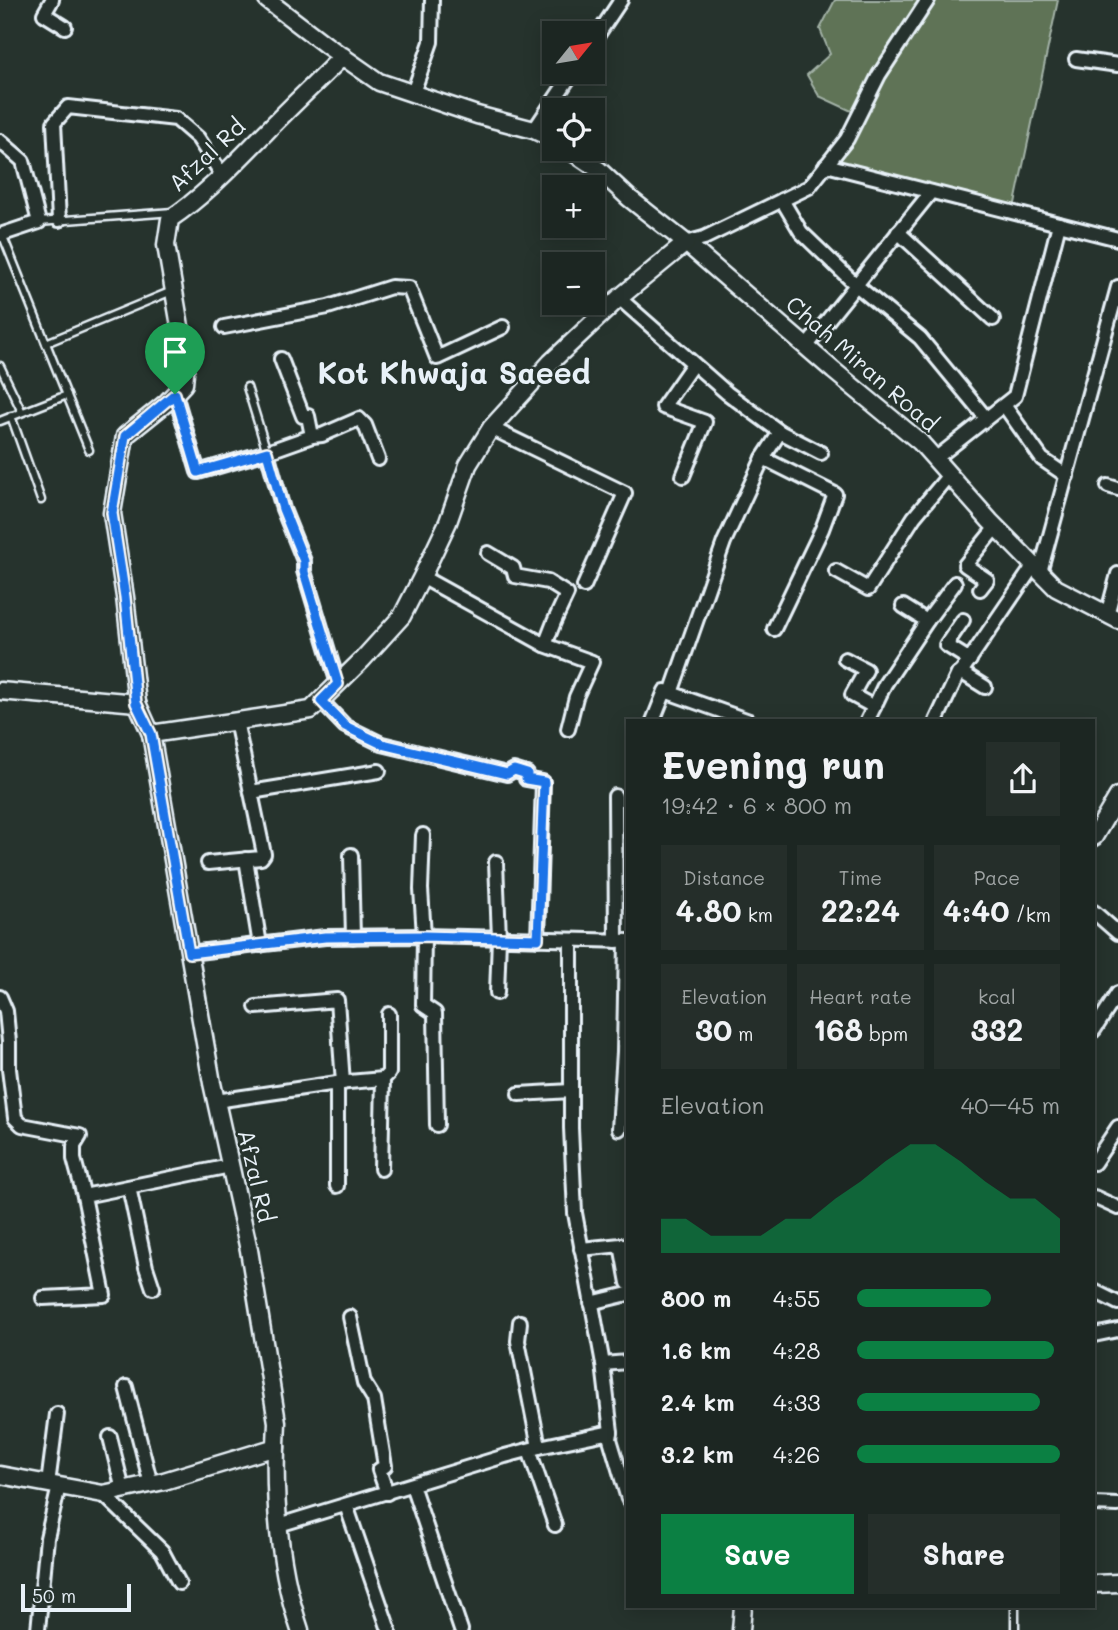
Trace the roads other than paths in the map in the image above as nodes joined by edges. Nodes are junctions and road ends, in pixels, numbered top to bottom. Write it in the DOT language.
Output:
graph roads {
  1 [pos="52,0"];
  2 [pos="267,0"];
  3 [pos="432,0"];
  4 [pos="621,0"];
  5 [pos="928,0"];
  6 [pos="606,22"];
  7 [pos="65,27"];
  8 [pos="343,57"];
  9 [pos="1076,59"];
  10 [pos="1118,65"];
  11 [pos="565,84"];
  12 [pos="413,93"];
  13 [pos="534,130"];
  14 [pos="542,134"];
  15 [pos="0,141"];
  16 [pos="586,161"];
  17 [pos="826,165"];
  18 [pos="223,176"];
  19 [pos="931,191"];
  20 [pos="782,200"];
  21 [pos="181,212"];
  22 [pos="59,220"];
  23 [pos="39,222"];
  24 [pos="1059,224"];
  25 [pos="898,232"];
  26 [pos="1,235"];
  27 [pos="1118,239"];
  28 [pos="685,243"];
  29 [pos="856,285"];
  30 [pos="1118,287"];
  31 [pos="174,290"];
  32 [pos="619,298"];
  33 [pos="993,319"];
  34 [pos="224,327"];
  35 [pos="503,327"];
  36 [pos="46,343"];
  37 [pos="806,347"];
  38 [pos="281,359"];
  39 [pos="693,364"];
  40 [pos="0,366"];
  41 [pos="247,387"];
  42 [pos="175,394"];
  43 [pos="67,395"];
  44 [pos="1004,405"];
  45 [pos="22,412"];
  46 [pos="11,416"];
  47 [pos="986,418"];
  48 [pos="0,421"];
  49 [pos="491,428"];
  50 [pos="780,432"];
  51 [pos="312,436"];
  52 [pos="89,450"];
  53 [pos="267,452"];
  54 [pos="821,453"];
  55 [pos="764,458"];
  56 [pos="378,459"];
  57 [pos="935,459"];
  58 [pos="949,475"];
  59 [pos="683,476"];
  60 [pos="1066,476"];
  61 [pos="41,500"];
  62 [pos="996,527"];
  63 [pos="488,553"];
  64 [pos="1037,568"];
  65 [pos="836,571"];
  66 [pos="1118,574"];
  67 [pos="422,577"];
  68 [pos="955,583"];
  69 [pos="584,586"];
  70 [pos="980,589"];
  71 [pos="903,606"];
  72 [pos="1113,617"];
  73 [pos="963,620"];
  74 [pos="927,621"];
  75 [pos="774,629"];
  76 [pos="545,645"];
  77 [pos="845,659"];
  78 [pos="970,660"];
  79 [pos="961,672"];
  80 [pos="338,684"];
  81 [pos="985,687"];
  82 [pos="0,691"];
  83 [pos="671,693"];
  84 [pos="321,701"];
  85 [pos="136,703"];
  86 [pos="874,707"];
  87 [pos="735,718"];
  88 [pos="654,719"];
  89 [pos="868,719"];
  90 [pos="937,719"];
  91 [pos="236,721"];
  92 [pos="568,729"];
  93 [pos="151,734"];
  94 [pos="379,771"];
  95 [pos="251,792"];
  96 [pos="615,796"];
  97 [pos="1118,796"];
  98 [pos="423,835"];
  99 [pos="1095,835"];
  100 [pos="351,855"];
  101 [pos="246,859"];
  102 [pos="496,862"];
  103 [pos="208,863"];
  104 [pos="1095,913"];
  105 [pos="1118,933"];
  106 [pos="424,936"];
  107 [pos="353,937"];
  108 [pos="499,938"];
  109 [pos="538,939"];
  110 [pos="570,940"];
  111 [pos="623,941"];
  112 [pos="260,945"];
  113 [pos="189,953"];
  114 [pos="497,993"];
  115 [pos="1118,993"];
  116 [pos="0,997"];
  117 [pos="256,1007"];
  118 [pos="389,1014"];
  119 [pos="1095,1028"];
  120 [pos="5,1052"];
  121 [pos="383,1079"];
  122 [pos="340,1083"];
  123 [pos="571,1091"];
  124 [pos="519,1094"];
  125 [pos="216,1101"];
  126 [pos="437,1125"];
  127 [pos="1118,1127"];
  128 [pos="619,1129"];
  129 [pos="1095,1162"];
  130 [pos="230,1166"];
  131 [pos="381,1169"];
  132 [pos="129,1186"];
  133 [pos="337,1186"];
  134 [pos="84,1196"];
  135 [pos="1095,1198"];
  136 [pos="1118,1208"];
  137 [pos="581,1249"];
  138 [pos="626,1272"];
  139 [pos="153,1288"];
  140 [pos="1095,1292"];
  141 [pos="626,1294"];
  142 [pos="43,1298"];
  143 [pos="592,1303"];
  144 [pos="1118,1303"];
  145 [pos="351,1317"];
  146 [pos="520,1322"];
  147 [pos="1118,1329"];
  148 [pos="1095,1335"];
  149 [pos="626,1362"];
  150 [pos="603,1364"];
  151 [pos="126,1387"];
  152 [pos="57,1414"];
  153 [pos="611,1432"];
  154 [pos="110,1437"];
  155 [pos="276,1447"];
  156 [pos="534,1448"];
  157 [pos="0,1475"];
  158 [pos="150,1484"];
  159 [pos="54,1485"];
  160 [pos="412,1485"];
  161 [pos="123,1490"];
  162 [pos="626,1492"];
  163 [pos="387,1493"];
  164 [pos="103,1494"];
  165 [pos="1095,1504"];
  166 [pos="346,1505"];
  167 [pos="1118,1505"];
  168 [pos="555,1524"];
  169 [pos="279,1525"];
  170 [pos="178,1583"];
  171 [pos="1118,1583"];
  172 [pos="1095,1584"];
  173 [pos="743,1608"];
  174 [pos="1014,1608"];
  175 [pos="38,1630"];
  176 [pos="300,1630"];
  177 [pos="389,1630"];
  178 [pos="461,1630"];
  179 [pos="740,1630"];
  180 [pos="1015,1630"];
  1 -- 7 [label="street"];
  2 -- 8 [label="street"];
  3 -- 12 [label="street"];
  4 -- 6 [label="street"];
  5 -- 17 [label="street"];
  8 -- 12 [label="street"];
  8 -- 18 [label="street, Afzal Rd"];
  9 -- 10 [label="street"];
  11 -- 13 [label="street"];
  12 -- 13 [label="street"];
  13 -- 14 [label="street"];
  15 -- 23 [label="street"];
  16 -- 28 [label="street, Chah Miran Road"];
  17 -- 19 [label="street"];
  17 -- 20 [label="street"];
  18 -- 21 [label="street, Afzal Rd"];
  18 -- 22 [label="street"];
  19 -- 24 [label="street"];
  19 -- 25 [label="street"];
  20 -- 28 [label="street"];
  20 -- 29 [label="street"];
  21 -- 22 [label="lane"];
  21 -- 31 [label="street, Afzal Rd"];
  22 -- 23 [label="lane"];
  23 -- 26 [label="street"];
  24 -- 27 [label="street"];
  24 -- 44 [label="street"];
  25 -- 29 [label="street"];
  25 -- 33 [label="street"];
  26 -- 36 [label="lane"];
  28 -- 32 [label="street"];
  28 -- 37 [label="street, Chah Miran Road"];
  29 -- 37 [label="street"];
  29 -- 47 [label="street"];
  30 -- 60 [label="street"];
  31 -- 36 [label="lane"];
  31 -- 42 [label="street, Afzal Rd"];
  32 -- 39 [label="street"];
  32 -- 49 [label="street"];
  34 -- 35 [label="street"];
  36 -- 43 [label="lane"];
  37 -- 57 [label="street, Chah Miran Road"];
  38 -- 51 [label="street"];
  39 -- 50 [label="street"];
  39 -- 59 [label="street"];
  40 -- 45 [label="lane"];
  41 -- 53 [label="lane"];
  42 -- 53 [label="street"];
  42 -- 85 [label="street"];
  43 -- 45 [label="lane"];
  43 -- 52 [label="lane"];
  44 -- 47 [label="street"];
  44 -- 60 [label="street"];
  45 -- 46 [label="lane"];
  46 -- 48 [label="lane"];
  46 -- 61 [label="lane"];
  47 -- 57 [label="street"];
  49 -- 67 [label="street"];
  49 -- 69 [label="street"];
  50 -- 54 [label="street"];
  50 -- 55 [label="street"];
  51 -- 53 [label="street"];
  51 -- 56 [label="street"];
  53 -- 80 [label="street"];
  55 -- 75 [label="street"];
  55 -- 83 [label="street"];
  57 -- 58 [label="street, Chah Miran Road"];
  58 -- 62 [label="street, Chah Miran Road"];
  58 -- 65 [label="street"];
  60 -- 64 [label="street"];
  62 -- 64 [label="street, Chah Miran Road"];
  62 -- 70 [label="street"];
  63 -- 76 [label="street"];
  64 -- 72 [label="street, Chah Miran Road"];
  64 -- 78 [label="street"];
  66 -- 72 [label="street"];
  67 -- 76 [label="street"];
  67 -- 80 [label="street"];
  68 -- 74 [label="street"];
  71 -- 74 [label="street"];
  73 -- 78 [label="street"];
  74 -- 86 [label="street"];
  76 -- 92 [label="street"];
  77 -- 86 [label="street"];
  78 -- 79 [label="street"];
  79 -- 81 [label="street"];
  79 -- 90 [label="street"];
  80 -- 84 [label="street"];
  82 -- 85 [label="street"];
  83 -- 87 [label="street"];
  83 -- 88 [label="street"];
  84 -- 91 [label="street"];
  84 -- 109 [label="street"];
  85 -- 93 [label="street, Afzal Rd"];
  86 -- 89 [label="street"];
  91 -- 93 [label="street"];
  91 -- 95 [label="street"];
  93 -- 113 [label="street, Afzal Rd"];
  94 -- 95 [label="street"];
  95 -- 101 [label="street"];
  96 -- 111 [label="street"];
  97 -- 99 [label="street"];
  98 -- 106 [label="street"];
  100 -- 107 [label="street"];
  101 -- 103 [label="street"];
  101 -- 112 [label="street"];
  102 -- 108 [label="street"];
  104 -- 105 [label="street"];
  106 -- 107 [label="street"];
  106 -- 108 [label="street"];
  106 -- 126 [label="street"];
  107 -- 112 [label="street"];
  108 -- 109 [label="street"];
  108 -- 114 [label="street"];
  109 -- 110 [label="street"];
  110 -- 111 [label="street"];
  110 -- 123 [label="street"];
  111 -- 128 [label="street"];
  112 -- 113 [label="street"];
  113 -- 125 [label="street, Afzal Rd"];
  115 -- 119 [label="street"];
  116 -- 120 [label="street"];
  117 -- 122 [label="street"];
  118 -- 121 [label="street"];
  120 -- 134 [label="street"];
  121 -- 122 [label="street"];
  121 -- 131 [label="street"];
  122 -- 125 [label="street"];
  122 -- 133 [label="street"];
  123 -- 124 [label="street"];
  123 -- 137 [label="street"];
  125 -- 130 [label="street, Afzal Rd"];
  127 -- 129 [label="street"];
  130 -- 132 [label="street"];
  130 -- 155 [label="street, Afzal Rd"];
  132 -- 134 [label="street"];
  132 -- 139 [label="street"];
  134 -- 142 [label="street"];
  135 -- 136 [label="street"];
  137 -- 138 [label="street"];
  137 -- 143 [label="street"];
  140 -- 144 [label="street"];
  141 -- 143 [label="street"];
  143 -- 150 [label="street"];
  145 -- 163 [label="street"];
  146 -- 156 [label="street"];
  147 -- 148 [label="street"];
  149 -- 150 [label="street"];
  150 -- 153 [label="street"];
  151 -- 158 [label="street"];
  152 -- 159 [label="street"];
  153 -- 156 [label="street"];
  153 -- 162 [label="street"];
  154 -- 161 [label="street"];
  155 -- 158 [label="street"];
  155 -- 169 [label="street, Afzal Rd"];
  156 -- 160 [label="street"];
  156 -- 168 [label="street"];
  157 -- 159 [label="street"];
  158 -- 161 [label="street"];
  159 -- 164 [label="street"];
  159 -- 175 [label="street"];
  160 -- 163 [label="street"];
  160 -- 178 [label="street"];
  161 -- 164 [label="street"];
  163 -- 166 [label="street"];
  164 -- 170 [label="street"];
  165 -- 167 [label="street"];
  166 -- 169 [label="street"];
  166 -- 177 [label="street"];
  169 -- 176 [label="street, Afzal Rd"];
  171 -- 172 [label="street"];
  173 -- 179 [label="street"];
  174 -- 180 [label="lane"];
}
